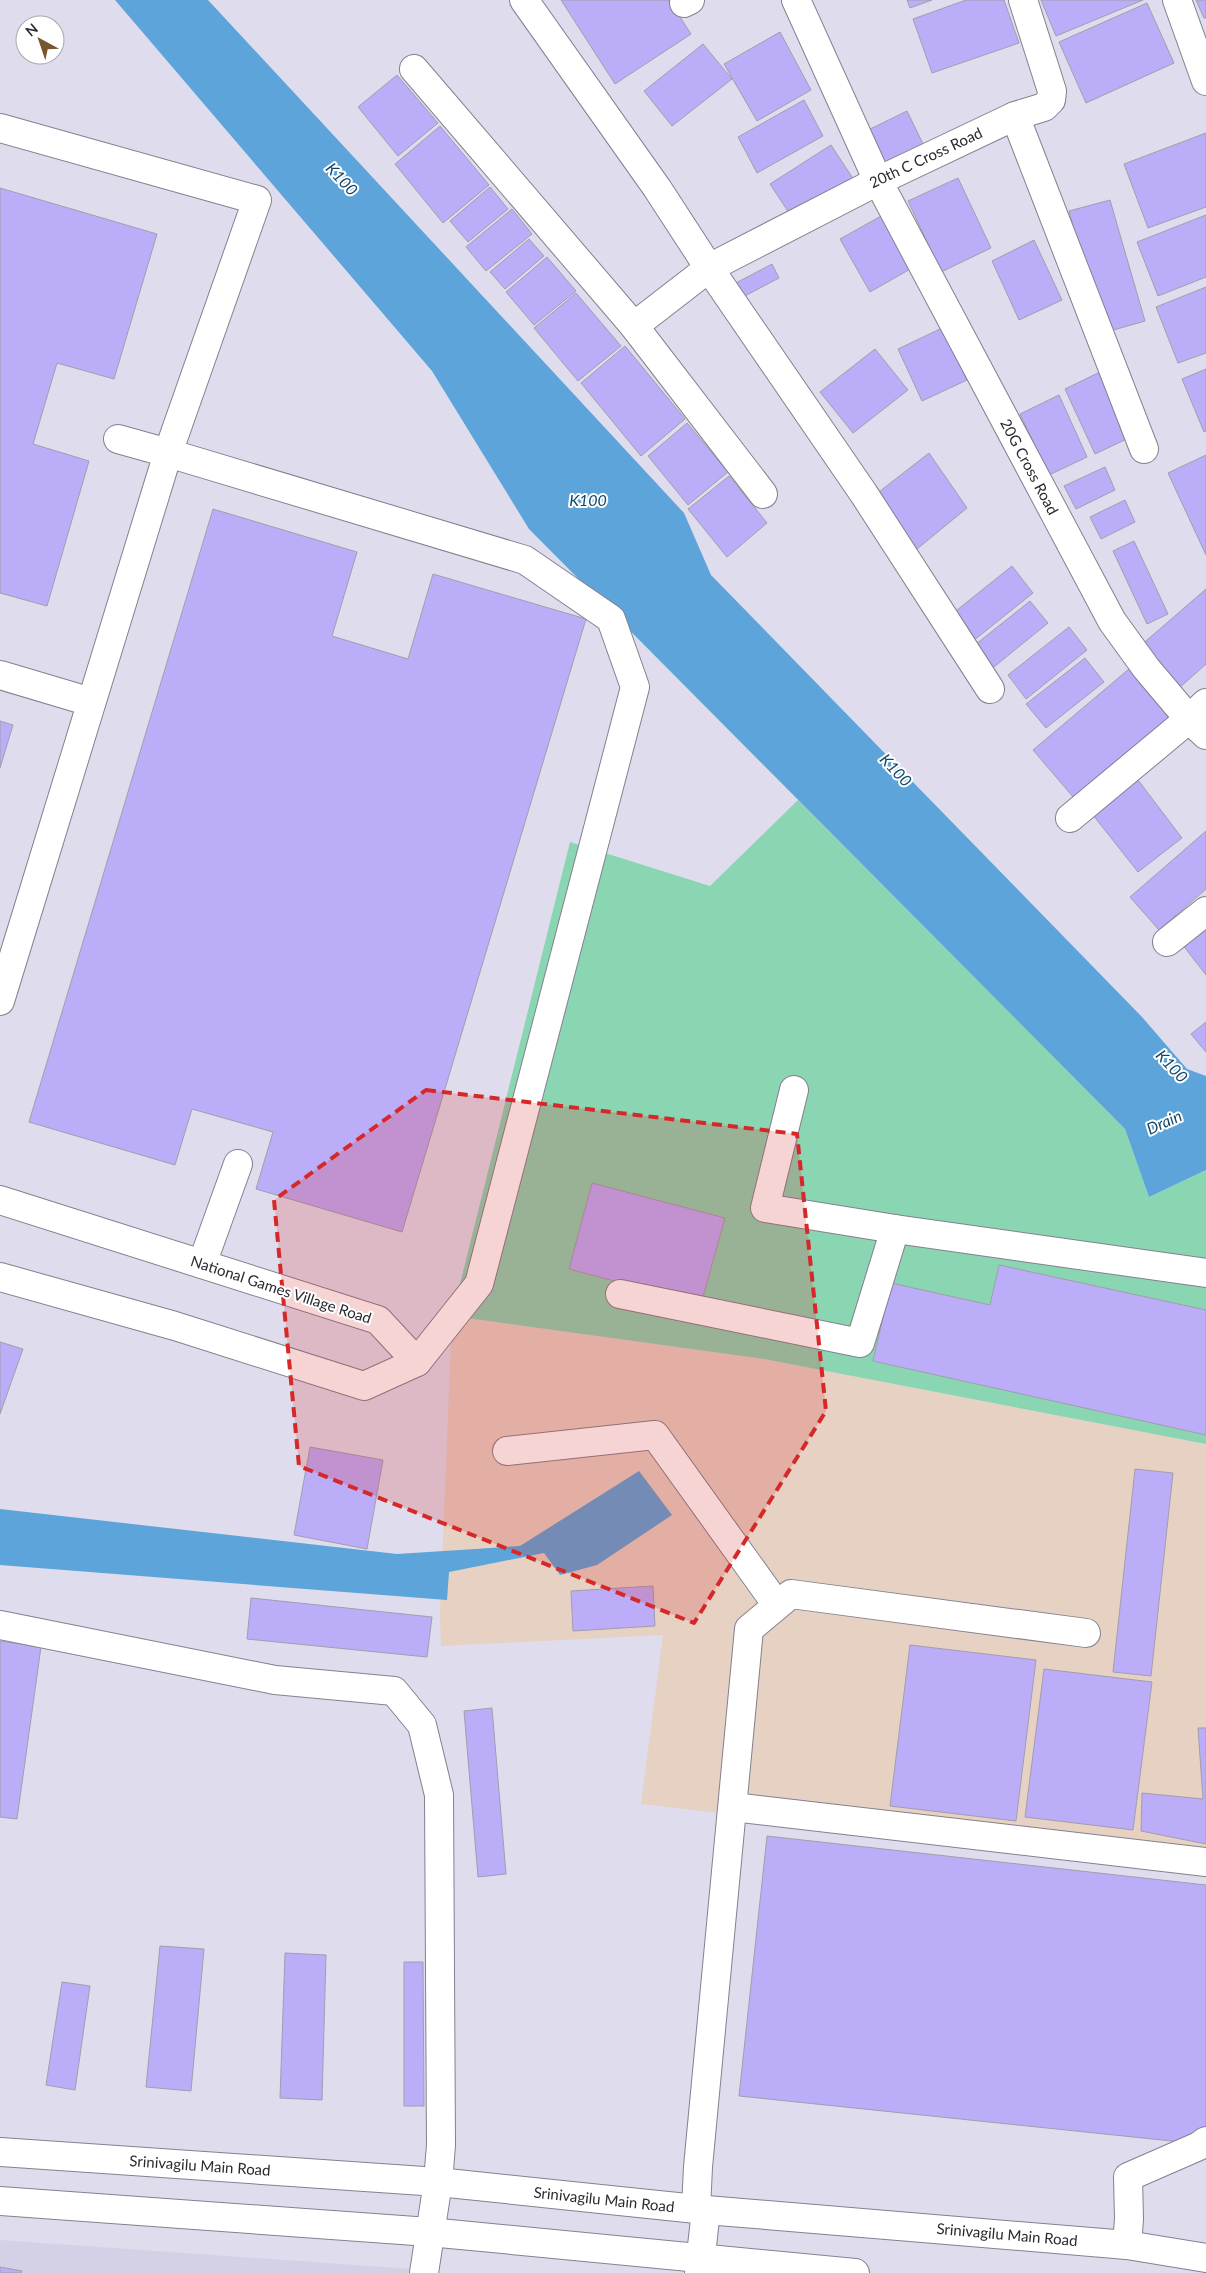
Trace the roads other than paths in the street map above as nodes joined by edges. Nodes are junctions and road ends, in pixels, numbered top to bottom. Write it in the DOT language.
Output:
graph roads {
  1 [pos="524,0"];
  2 [pos="796,0"];
  3 [pos="1023,0"];
  4 [pos="1177,0"];
  5 [pos="414,69"];
  6 [pos="1206,81"];
  7 [pos="1015,116"];
  8 [pos="0,128"];
  9 [pos="878,181"];
  10 [pos="709,268"];
  11 [pos="634,326"];
  12 [pos="118,439"];
  13 [pos="1144,449"];
  14 [pos="168,453"];
  15 [pos="763,494"];
  16 [pos="0,676"];
  17 [pos="990,689"];
  18 [pos="91,702"];
  19 [pos="1200,719"];
  20 [pos="1070,818"];
  21 [pos="1206,911"];
  22 [pos="1167,942"];
  23 [pos="0,1001"];
  24 [pos="794,1090"];
  25 [pos="238,1164"];
  26 [pos="0,1200"];
  27 [pos="895,1229"];
  28 [pos="202,1264"];
  29 [pos="1206,1273"];
  30 [pos="0,1277"];
  31 [pos="620,1294"];
  32 [pos="417,1362"];
  33 [pos="508,1451"];
  34 [pos="777,1605"];
  35 [pos="0,1626"];
  36 [pos="1086,1633"];
  37 [pos="733,1807"];
  38 [pos="1206,1862"];
  39 [pos="1206,2141"];
  40 [pos="0,2152"];
  41 [pos="438,2182"];
  42 [pos="0,2201"];
  43 [pos="701,2210"];
  44 [pos="429,2232"];
  45 [pos="1127,2245"];
  46 [pos="1206,2258"];
  47 [pos="700,2265"];
  48 [pos="424,2273"];
  49 [pos="855,2273"];
  1 -- 10 [label="street"];
  2 -- 9 [label="street, 20G Cross Road"];
  3 -- 7 [label="street, 20th C Cross Road"];
  4 -- 6 [label="street"];
  5 -- 11 [label="street"];
  7 -- 9 [label="street, 20th C Cross Road"];
  7 -- 13 [label="street"];
  8 -- 14 [label="street"];
  9 -- 10 [label="street, 20th C Cross Road"];
  9 -- 19 [label="street, 20G Cross Road"];
  10 -- 11 [label="street, 20th C Cross Road"];
  10 -- 17 [label="street"];
  11 -- 15 [label="street"];
  12 -- 14 [label="street"];
  14 -- 18 [label="street"];
  14 -- 32 [label="street"];
  16 -- 18 [label="street"];
  18 -- 23 [label="street"];
  19 -- 20 [label="street"];
  21 -- 22 [label="street"];
  24 -- 27 [label="street"];
  25 -- 28 [label="street"];
  26 -- 28 [label="street, National Games Village Road"];
  27 -- 29 [label="street"];
  27 -- 31 [label="street"];
  28 -- 32 [label="street, National Games Village Road"];
  30 -- 32 [label="street"];
  33 -- 34 [label="street"];
  34 -- 36 [label="street"];
  34 -- 37 [label="street"];
  35 -- 41 [label="street"];
  37 -- 38 [label="street"];
  37 -- 43 [label="street"];
  39 -- 45 [label="street"];
  40 -- 41 [label="street, Srinivagilu Main Road"];
  41 -- 43 [label="street, Srinivagilu Main Road"];
  41 -- 44 [label="street"];
  42 -- 44 [label="street"];
  43 -- 45 [label="street, Srinivagilu Main Road"];
  43 -- 47 [label="street"];
  44 -- 47 [label="street"];
  44 -- 48 [label="street"];
  45 -- 46 [label="street, Srinivagilu Main Road"];
  47 -- 49 [label="street"];
}
